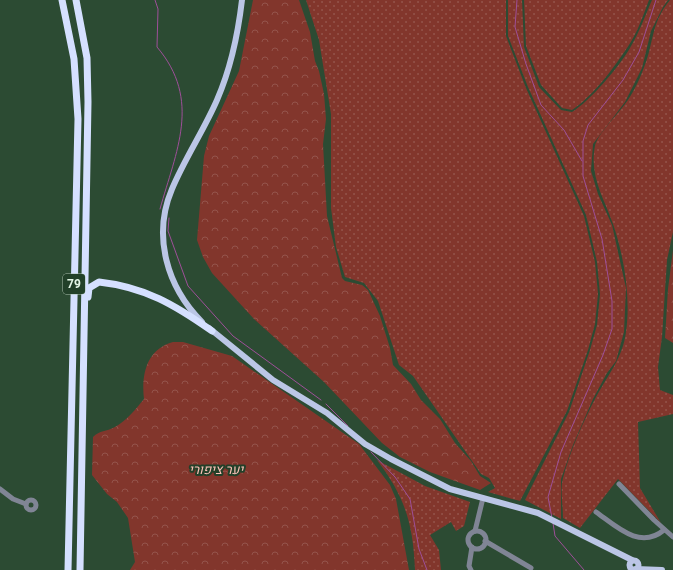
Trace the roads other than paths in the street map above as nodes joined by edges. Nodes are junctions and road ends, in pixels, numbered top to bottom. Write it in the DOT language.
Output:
graph roads {
  1 [pos="62,0"];
  2 [pos="76,0"];
  3 [pos="81,0"];
  4 [pos="242,0"];
  5 [pos="88,102"];
  6 [pos="212,331"];
  7 [pos="83,353"];
  8 [pos="619,484"];
  9 [pos="0,489"];
  10 [pos="483,498"];
  11 [pos="26,504"];
  12 [pos="596,512"];
  13 [pos="664,530"];
  14 [pos="475,531"];
  15 [pos="673,537"];
  16 [pos="485,541"];
  17 [pos="472,547"];
  18 [pos="633,566"];
  19 [pos="530,569"];
  20 [pos="68,570"];
  21 [pos="80,570"];
  22 [pos="471,570"];
  23 [pos="662,570"];
  1 -- 20 [label="highway, 79"];
  2 -- 5 [label="highway, 79"];
  3 -- 5 [label="highway"];
  4 -- 6 [label="main road"];
  5 -- 7 [label="highway, 79"];
  6 -- 7 [label="highway"];
  6 -- 10 [label="main road"];
  7 -- 21 [label="highway, 79"];
  8 -- 13 [label="street"];
  9 -- 11 [label="street"];
  10 -- 14 [label="street"];
  10 -- 18 [label="main road"];
  12 -- 13 [label="street"];
  13 -- 15 [label="street"];
  14 -- 16 [label="street"];
  14 -- 17 [label="street"];
  16 -- 17 [label="street"];
  16 -- 19 [label="street"];
  17 -- 22 [label="street"];
  18 -- 23 [label="main road"];
}
